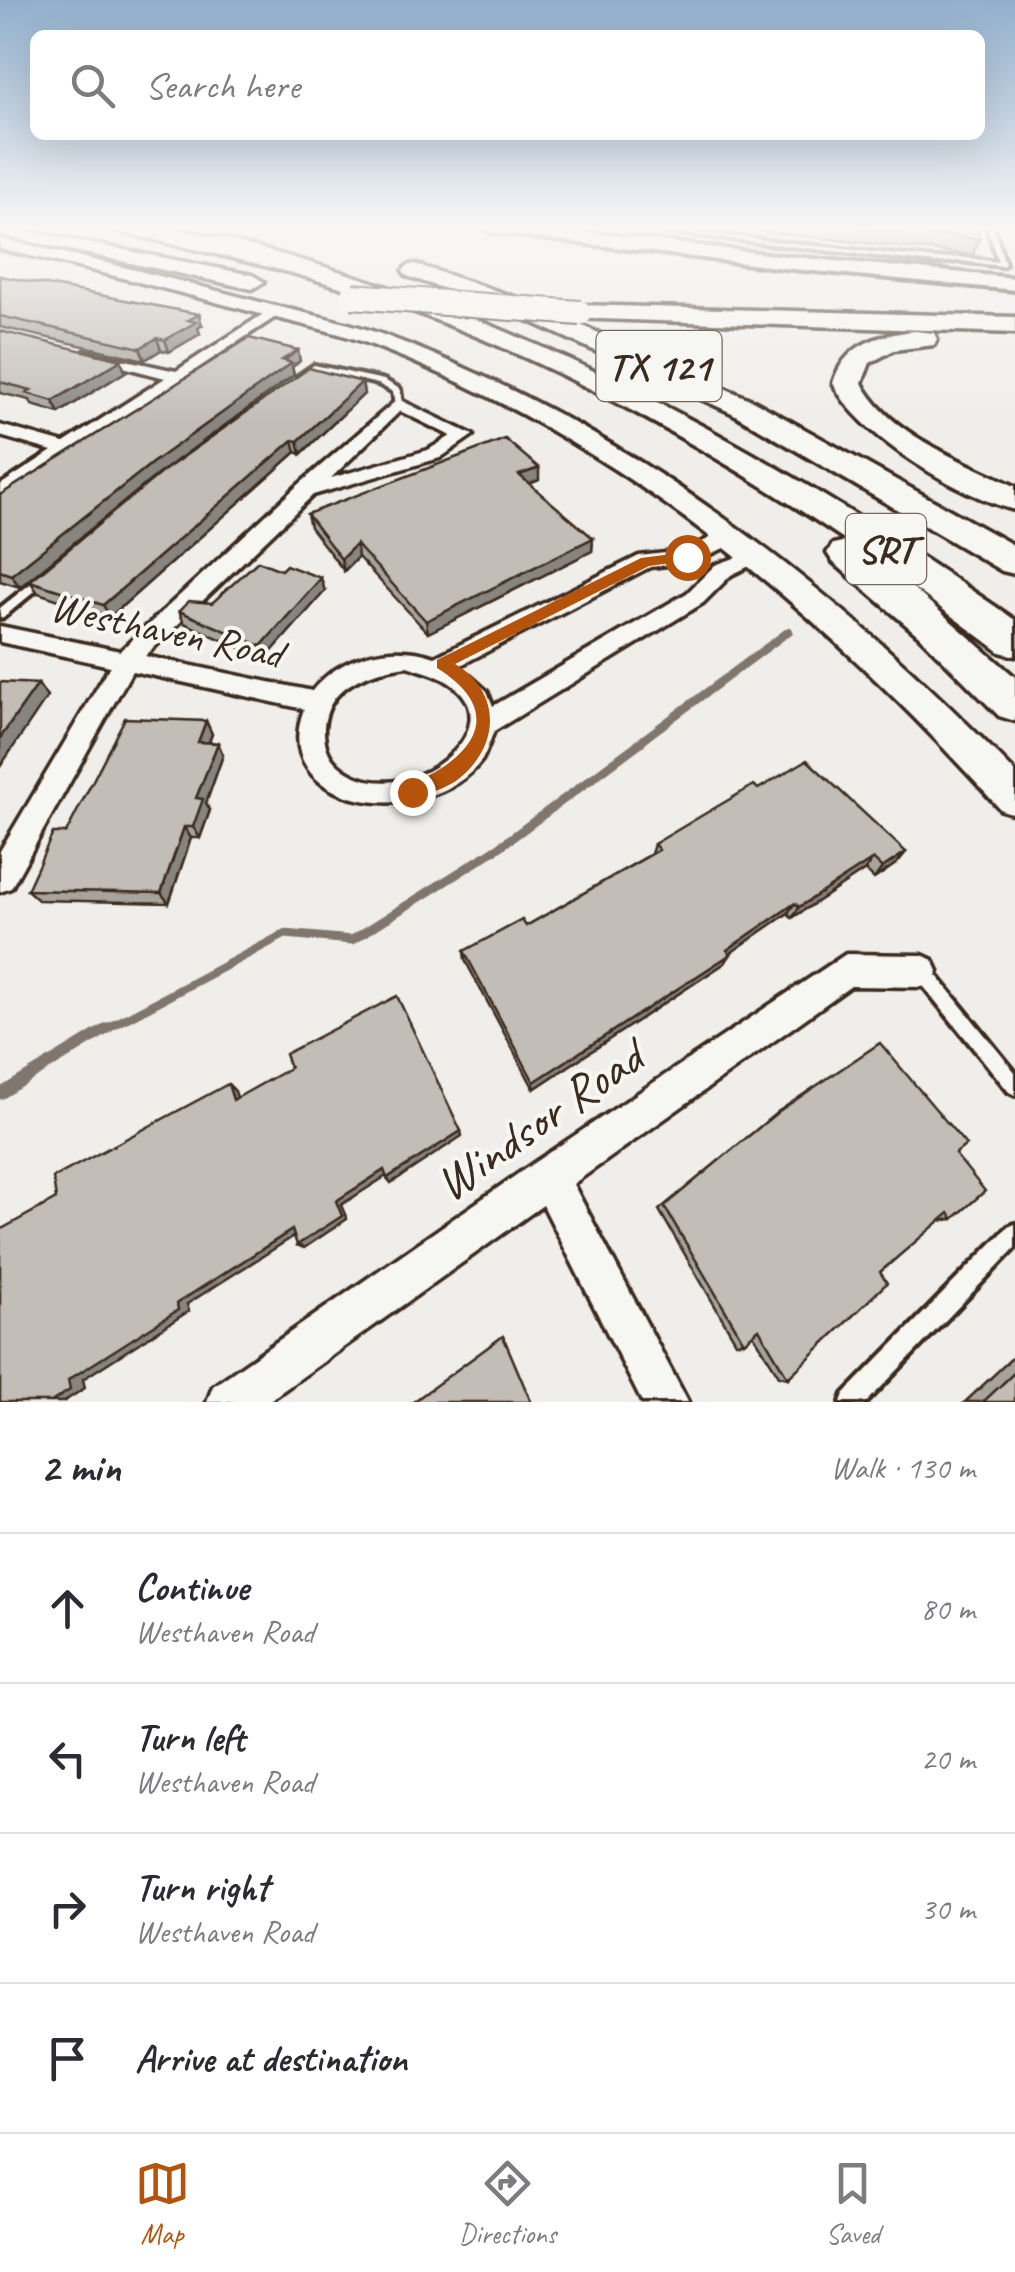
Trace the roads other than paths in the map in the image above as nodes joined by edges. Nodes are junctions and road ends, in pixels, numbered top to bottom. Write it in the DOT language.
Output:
graph roads {
  1 [pos="197,291"];
  2 [pos="314,291"];
  3 [pos="378,291"];
  4 [pos="475,291"];
  5 [pos="276,312"];
  6 [pos="1015,325"];
  7 [pos="1015,339"];
  8 [pos="66,348"];
  9 [pos="177,376"];
  10 [pos="286,389"];
  11 [pos="398,404"];
  12 [pos="0,430"];
  13 [pos="65,450"];
  14 [pos="752,463"];
  15 [pos="302,492"];
  16 [pos="0,494"];
  17 [pos="1015,500"];
  18 [pos="732,536"];
  19 [pos="974,540"];
  20 [pos="760,556"];
  21 [pos="1015,564"];
  22 [pos="59,565"];
  23 [pos="0,614"];
  24 [pos="0,634"];
  25 [pos="1015,641"];
  26 [pos="127,660"];
  27 [pos="442,664"];
  28 [pos="317,702"];
  29 [pos="1015,704"];
  30 [pos="484,724"];
  31 [pos="1015,798"];
  32 [pos="0,878"];
  33 [pos="922,972"];
  34 [pos="1015,1086"];
  35 [pos="548,1175"];
  36 [pos="1015,1234"];
  37 [pos="229,1402"];
  38 [pos="666,1402"];
  39 [pos="852,1402"];
  1 -- 5 [label="main road"];
  2 -- 6 [label="highway, bridge"];
  3 -- 14 [label="highway, TX 121"];
  4 -- 19 [label="highway, TX 121"];
  5 -- 9 [label="street"];
  5 -- 18 [label="main road"];
  7 -- 17 [label="highway"];
  8 -- 9 [label="street"];
  9 -- 13 [label="street"];
  10 -- 11 [label="lane"];
  11 -- 15 [label="street"];
  11 -- 15 [label="street"];
  12 -- 13 [label="street"];
  13 -- 16 [label="street"];
  14 -- 25 [label="highway, SRT"];
  14 -- 29 [label="highway"];
  15 -- 26 [label="street"];
  18 -- 20 [label="main road"];
  18 -- 27 [label="street"];
  19 -- 21 [label="highway, SRT"];
  20 -- 30 [label="street, Westhaven Road"];
  20 -- 31 [label="main road"];
  22 -- 23 [label="lane"];
  24 -- 26 [label="street, Westhaven Road"];
  26 -- 28 [label="street, Westhaven Road"];
  26 -- 32 [label="street"];
  27 -- 28 [label="street, Westhaven Road"];
  27 -- 30 [label="street"];
  28 -- 30 [label="street, Westhaven Road"];
  33 -- 34 [label="lane"];
  33 -- 35 [label="street, Windsor Road"];
  35 -- 37 [label="street, Windsor Road"];
  35 -- 38 [label="street"];
  36 -- 39 [label="lane"];
}
